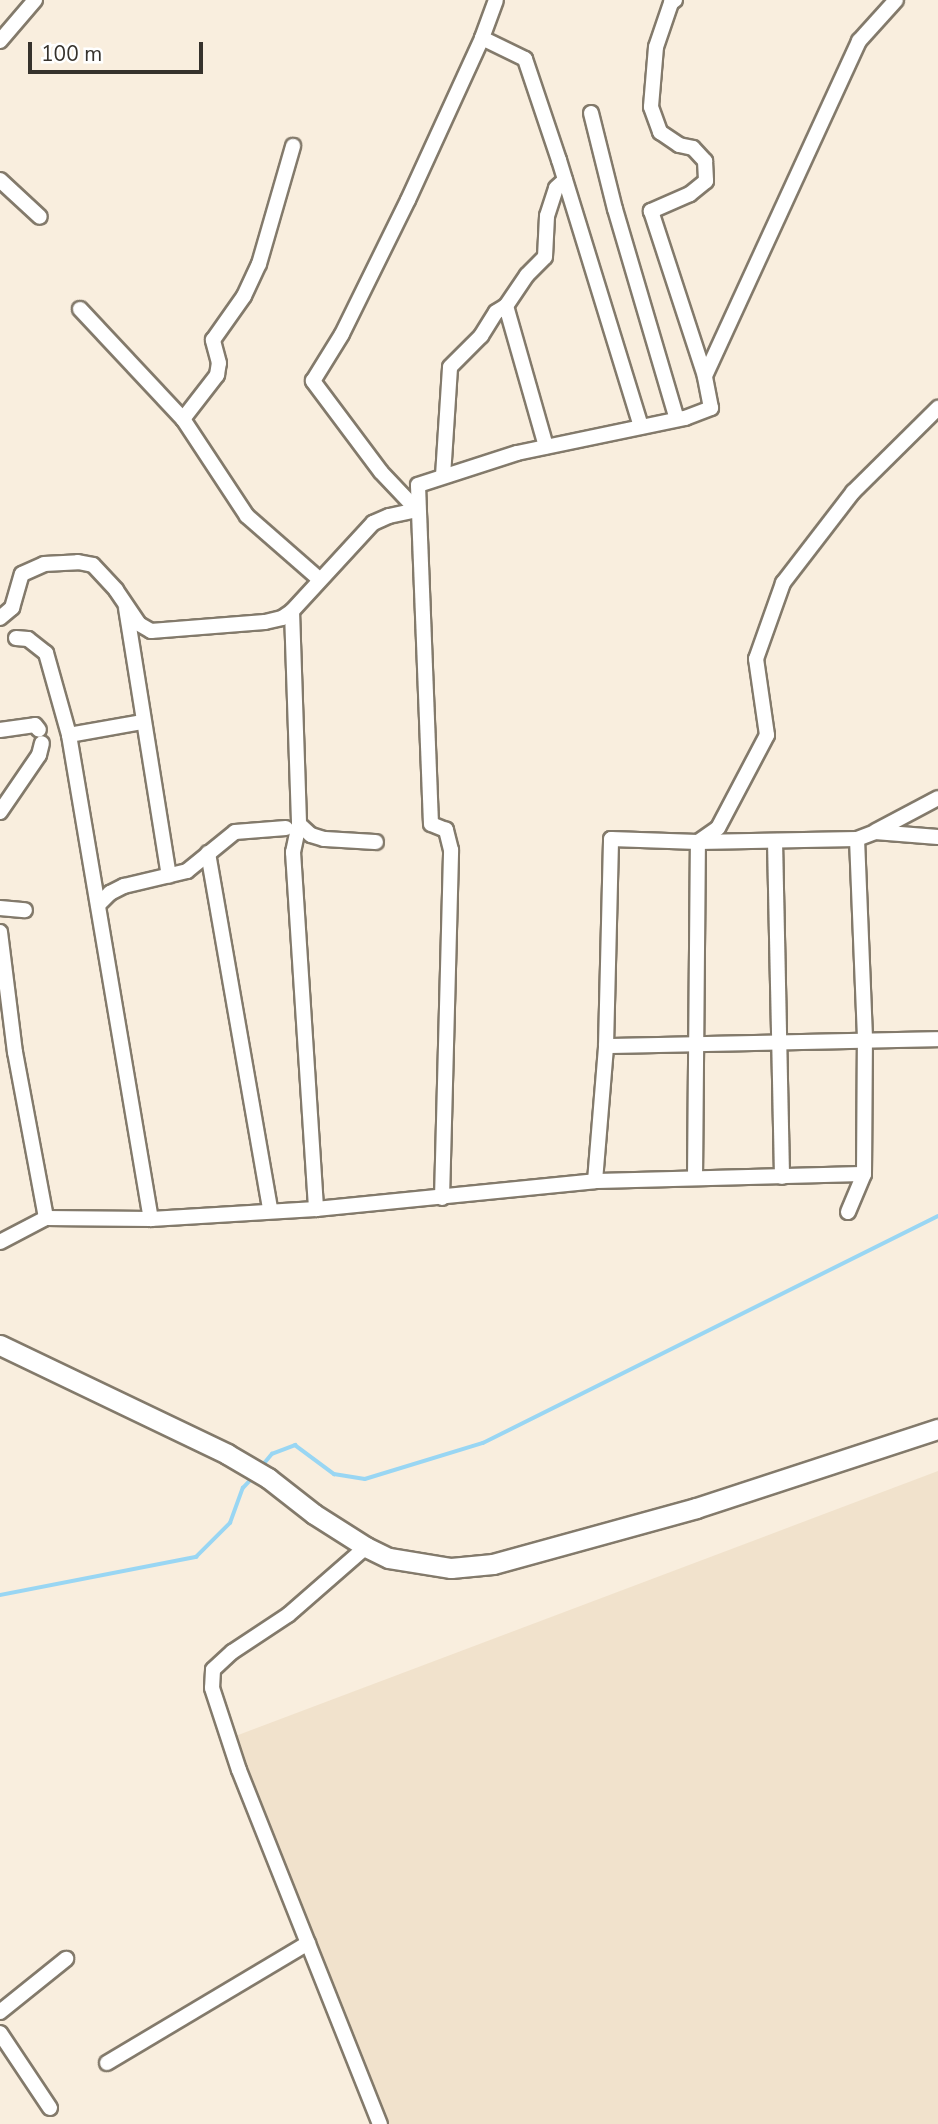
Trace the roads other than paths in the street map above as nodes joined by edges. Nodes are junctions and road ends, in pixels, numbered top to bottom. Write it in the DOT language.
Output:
graph roads {
  1 [pos="35,0"];
  2 [pos="496,0"];
  3 [pos="675,0"];
  4 [pos="895,0"];
  5 [pos="482,38"];
  6 [pos="0,41"];
  7 [pos="591,113"];
  8 [pos="293,146"];
  9 [pos="0,180"];
  10 [pos="565,180"];
  11 [pos="40,217"];
  12 [pos="506,306"];
  13 [pos="80,309"];
  14 [pos="705,376"];
  15 [pos="938,408"];
  16 [pos="183,419"];
  17 [pos="677,419"];
  18 [pos="641,427"];
  19 [pos="546,446"];
  20 [pos="443,477"];
  21 [pos="417,510"];
  22 [pos="319,579"];
  23 [pos="126,606"];
  24 [pos="292,611"];
  25 [pos="0,618"];
  26 [pos="16,638"];
  27 [pos="143,722"];
  28 [pos="0,730"];
  29 [pos="69,735"];
  30 [pos="938,798"];
  31 [pos="0,812"];
  32 [pos="293,826"];
  33 [pos="875,832"];
  34 [pos="938,837"];
  35 [pos="857,839"];
  36 [pos="775,841"];
  37 [pos="376,842"];
  38 [pos="698,842"];
  39 [pos="208,853"];
  40 [pos="169,876"];
  41 [pos="99,904"];
  42 [pos="0,908"];
  43 [pos="24,910"];
  44 [pos="0,932"];
  45 [pos="865,1038"];
  46 [pos="938,1039"];
  47 [pos="779,1040"];
  48 [pos="694,1042"];
  49 [pos="606,1046"];
  50 [pos="864,1174"];
  51 [pos="782,1177"];
  52 [pos="695,1178"];
  53 [pos="595,1181"];
  54 [pos="442,1198"];
  55 [pos="316,1209"];
  56 [pos="270,1210"];
  57 [pos="848,1212"];
  58 [pos="46,1218"];
  59 [pos="152,1219"];
  60 [pos="0,1242"];
  61 [pos="0,1345"];
  62 [pos="938,1429"];
  63 [pos="366,1547"];
  64 [pos="308,1943"];
  65 [pos="66,1959"];
  66 [pos="0,2012"];
  67 [pos="0,2033"];
  68 [pos="107,2063"];
  69 [pos="50,2108"];
  70 [pos="380,2124"];
  1 -- 6 [label="street"];
  2 -- 5 [label="street"];
  3 -- 14 [label="street"];
  4 -- 14 [label="street"];
  5 -- 10 [label="street"];
  5 -- 21 [label="street"];
  7 -- 17 [label="street"];
  8 -- 16 [label="street"];
  9 -- 11 [label="street"];
  10 -- 12 [label="street"];
  10 -- 18 [label="street"];
  12 -- 19 [label="street"];
  12 -- 20 [label="street"];
  13 -- 16 [label="street"];
  14 -- 17 [label="street"];
  15 -- 38 [label="street"];
  16 -- 22 [label="street"];
  17 -- 18 [label="street"];
  18 -- 19 [label="street"];
  19 -- 20 [label="street"];
  20 -- 21 [label="street"];
  21 -- 22 [label="street"];
  21 -- 54 [label="street"];
  22 -- 24 [label="street"];
  23 -- 24 [label="street"];
  23 -- 25 [label="street"];
  23 -- 27 [label="street"];
  24 -- 32 [label="street"];
  26 -- 29 [label="street"];
  27 -- 29 [label="street"];
  27 -- 40 [label="street"];
  28 -- 31 [label="street"];
  29 -- 41 [label="street"];
  30 -- 33 [label="street"];
  32 -- 37 [label="street"];
  32 -- 39 [label="street"];
  32 -- 55 [label="street"];
  33 -- 34 [label="street"];
  33 -- 35 [label="street"];
  35 -- 36 [label="street"];
  35 -- 45 [label="street"];
  36 -- 38 [label="street"];
  36 -- 47 [label="street"];
  38 -- 48 [label="street"];
  38 -- 49 [label="street"];
  39 -- 40 [label="street"];
  39 -- 56 [label="street"];
  40 -- 41 [label="street"];
  41 -- 59 [label="street"];
  42 -- 43 [label="street"];
  44 -- 58 [label="street"];
  45 -- 46 [label="street"];
  45 -- 47 [label="street"];
  45 -- 50 [label="street"];
  47 -- 48 [label="street"];
  47 -- 51 [label="street"];
  48 -- 49 [label="street"];
  48 -- 52 [label="street"];
  49 -- 53 [label="street"];
  50 -- 51 [label="street"];
  50 -- 57 [label="street"];
  51 -- 52 [label="street"];
  52 -- 53 [label="street"];
  53 -- 54 [label="street"];
  54 -- 55 [label="street"];
  55 -- 56 [label="street"];
  56 -- 59 [label="street"];
  58 -- 59 [label="street"];
  58 -- 60 [label="street"];
  61 -- 63 [label="street"];
  62 -- 63 [label="street"];
  63 -- 64 [label="street"];
  64 -- 68 [label="street"];
  64 -- 70 [label="street"];
  65 -- 66 [label="street"];
  67 -- 69 [label="street"];
}
